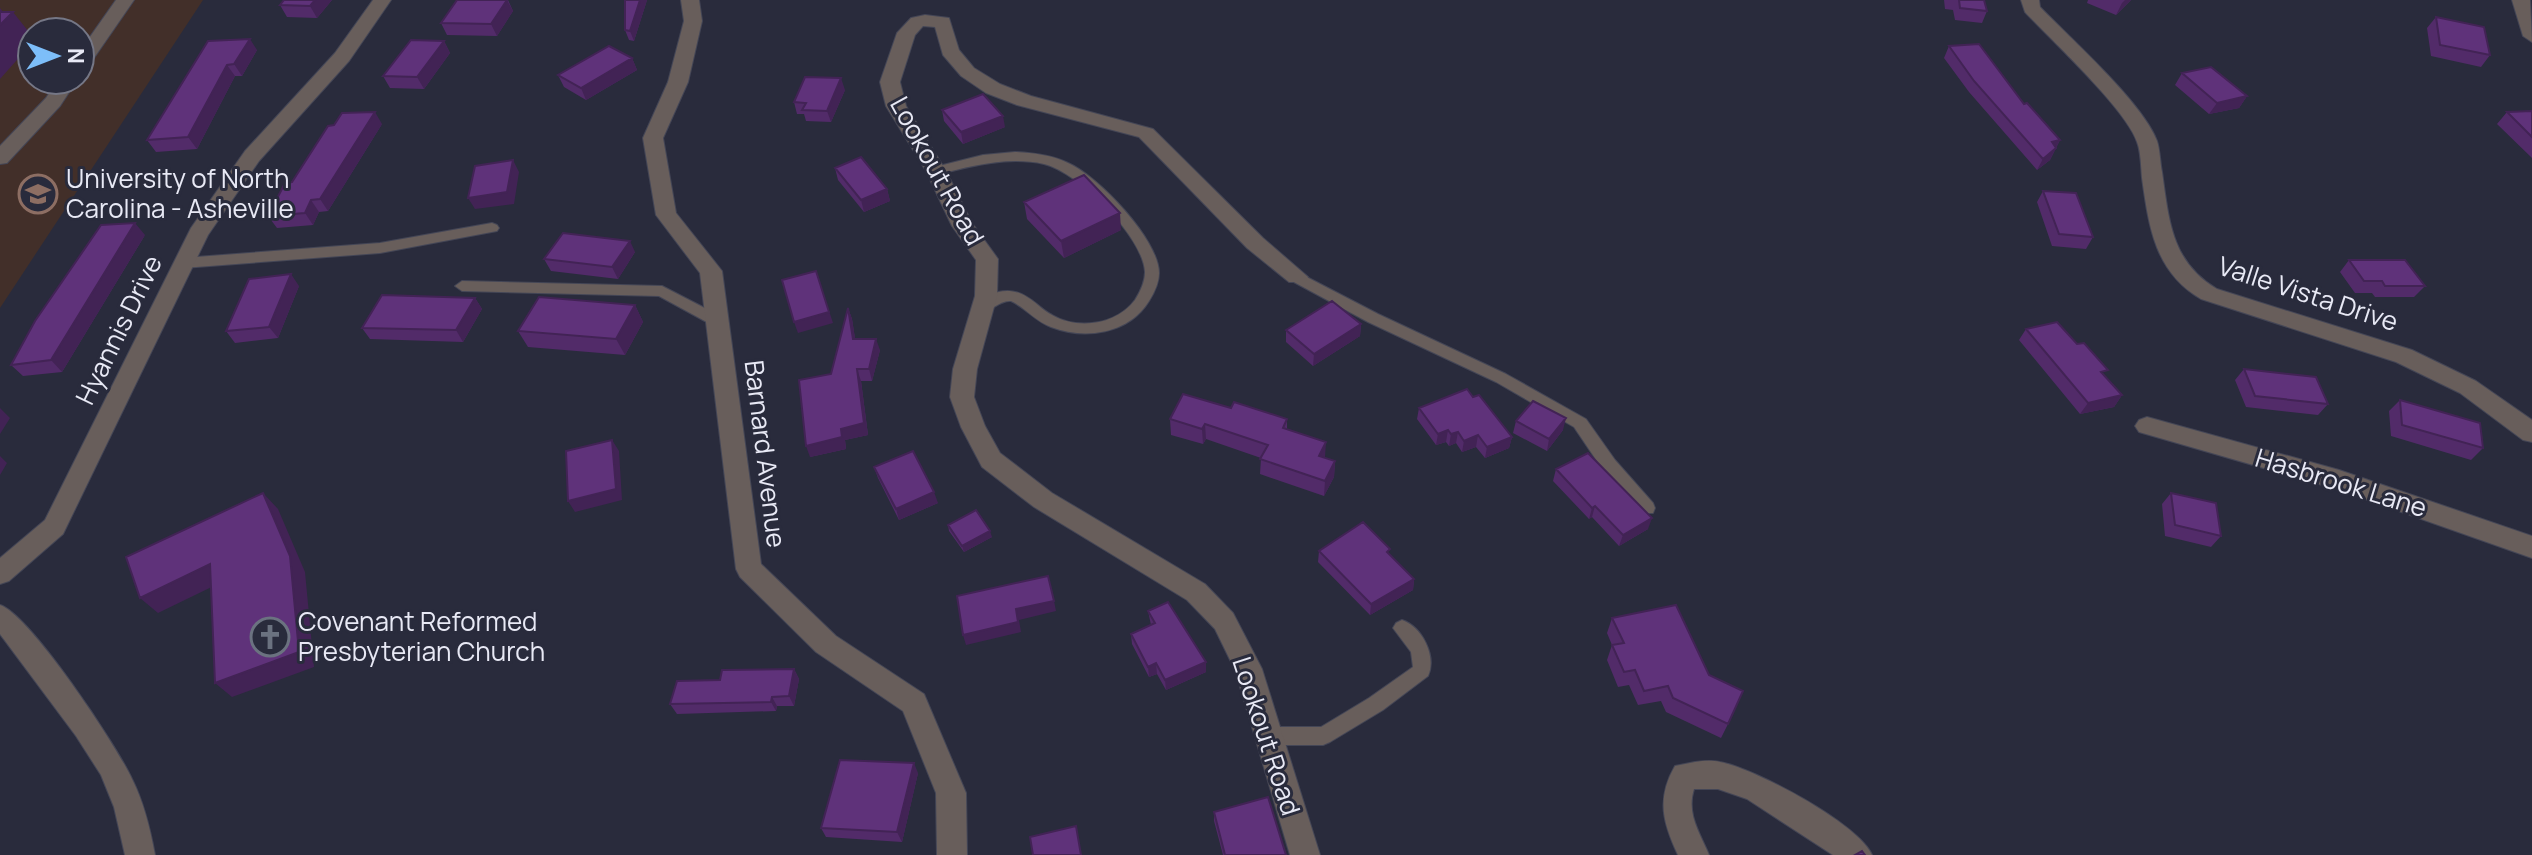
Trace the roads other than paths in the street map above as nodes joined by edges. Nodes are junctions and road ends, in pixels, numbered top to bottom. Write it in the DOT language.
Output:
graph roads {
  1 [pos="125,0"];
  2 [pos="382,0"];
  3 [pos="690,0"];
  4 [pos="2030,0"];
  5 [pos="2521,0"];
  6 [pos="2532,36"];
  7 [pos="96,41"];
  8 [pos="57,96"];
  9 [pos="0,158"];
  10 [pos="936,171"];
  11 [pos="492,228"];
  12 [pos="183,263"];
  13 [pos="1297,277"];
  14 [pos="462,286"];
  15 [pos="981,308"];
  16 [pos="719,322"];
  17 [pos="2147,426"];
  18 [pos="2532,433"];
  19 [pos="1647,508"];
  20 [pos="2532,547"];
  21 [pos="0,573"];
  22 [pos="0,616"];
  23 [pos="1402,628"];
  24 [pos="1271,736"];
  25 [pos="140,855"];
  26 [pos="952,855"];
  27 [pos="1305,855"];
  28 [pos="1694,855"];
  29 [pos="1857,855"];
  1 -- 7 [label="street"];
  2 -- 12 [label="street, Hyannis Drive"];
  3 -- 16 [label="street, Barnard Avenue"];
  4 -- 18 [label="street, Valle Vista Drive"];
  5 -- 6 [label="street"];
  8 -- 9 [label="street"];
  10 -- 13 [label="street, Lookout Road"];
  10 -- 15 [label="street, Lookout Road"];
  10 -- 15 [label="lane"];
  11 -- 12 [label="lane"];
  12 -- 21 [label="street, Hyannis Drive"];
  13 -- 19 [label="lane"];
  14 -- 16 [label="lane"];
  15 -- 24 [label="street, Lookout Road"];
  16 -- 26 [label="street, Barnard Avenue"];
  17 -- 20 [label="street, Hasbrook Lane"];
  22 -- 25 [label="street"];
  23 -- 24 [label="lane"];
  24 -- 27 [label="street, Lookout Road"];
  28 -- 29 [label="street"];
}
